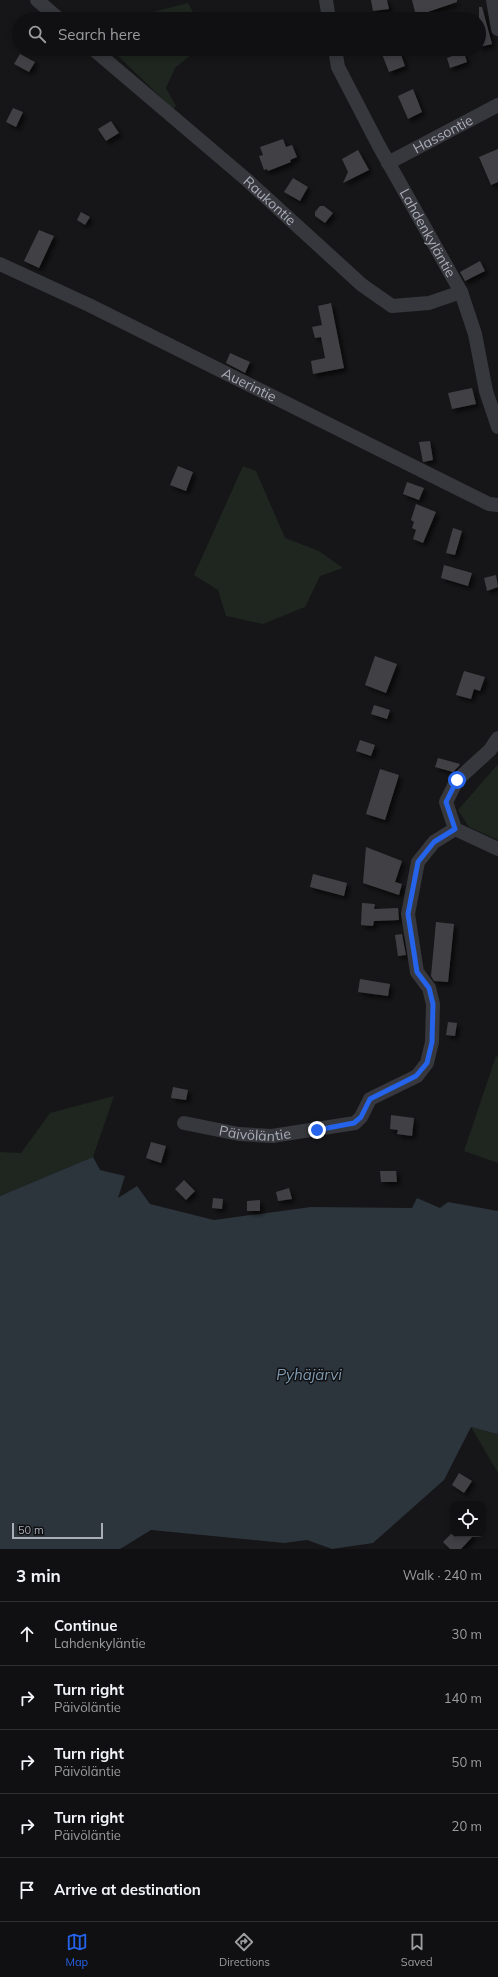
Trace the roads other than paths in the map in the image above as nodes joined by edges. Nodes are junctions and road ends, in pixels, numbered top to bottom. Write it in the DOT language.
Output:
graph roads {
  1 [pos="37,0"];
  2 [pos="326,0"];
  3 [pos="493,0"];
  4 [pos="51,12"];
  5 [pos="328,12"];
  6 [pos="498,29"];
  7 [pos="101,56"];
  8 [pos="336,56"];
  9 [pos="498,105"];
  10 [pos="388,163"];
  11 [pos="0,264"];
  12 [pos="461,292"];
  13 [pos="498,427"];
  14 [pos="498,505"];
  15 [pos="498,738"];
  16 [pos="455,829"];
  17 [pos="498,849"];
  18 [pos="184,1123"];
  1 -- 4 [label="street"];
  2 -- 5 [label="street"];
  3 -- 6 [label="street"];
  7 -- 12 [label="street, Raukontie"];
  8 -- 10 [label="street, Lahdenkyläntie"];
  9 -- 10 [label="street, Hassontie"];
  10 -- 12 [label="street, Lahdenkyläntie"];
  11 -- 14 [label="street, Auerintie"];
  12 -- 13 [label="street, Lahdenkyläntie"];
  15 -- 16 [label="street"];
  16 -- 17 [label="street"];
  16 -- 18 [label="street, Päivöläntie"];
}
